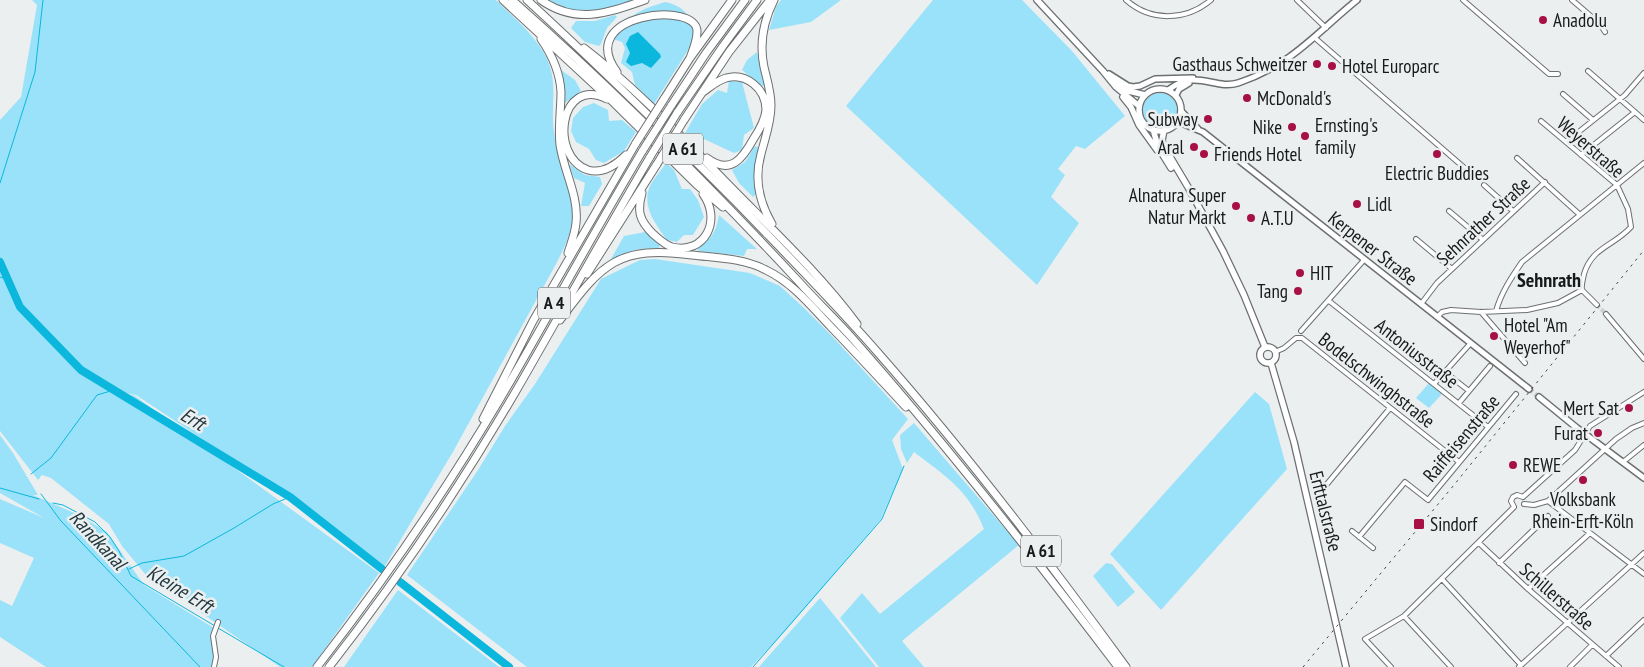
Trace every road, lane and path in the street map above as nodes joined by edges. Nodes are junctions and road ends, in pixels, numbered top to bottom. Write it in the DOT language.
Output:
graph roads {
  1 [pos="502,0"];
  2 [pos="512,0"];
  3 [pos="528,0"];
  4 [pos="541,0"];
  5 [pos="645,0"];
  6 [pos="732,0"];
  7 [pos="744,0"];
  8 [pos="757,0"];
  9 [pos="770,0"];
  10 [pos="774,0"];
  11 [pos="1038,0"];
  12 [pos="1126,0"];
  13 [pos="1211,0"];
  14 [pos="1297,0"];
  15 [pos="1358,0"];
  16 [pos="1463,0"];
  17 [pos="1572,0"];
  18 [pos="653,2"];
  19 [pos="690,12"];
  20 [pos="556,26"];
  21 [pos="1326,28"];
  22 [pos="535,30"];
  23 [pos="1605,32"];
  24 [pos="1315,38"];
  25 [pos="690,58"];
  26 [pos="1588,71"];
  27 [pos="1106,72"];
  28 [pos="1644,73"];
  29 [pos="1558,74"];
  30 [pos="624,80"];
  31 [pos="1208,82"];
  32 [pos="1116,87"];
  33 [pos="1168,90"];
  34 [pos="703,92"];
  35 [pos="1563,94"];
  36 [pos="1145,95"];
  37 [pos="1176,96"];
  38 [pos="1620,98"];
  39 [pos="614,103"];
  40 [pos="1139,106"];
  41 [pos="1181,111"];
  42 [pos="1635,112"];
  43 [pos="1593,120"];
  44 [pos="1644,120"];
  45 [pos="1541,121"];
  46 [pos="1176,123"];
  47 [pos="1198,129"];
  48 [pos="1153,130"];
  49 [pos="1164,130"];
  50 [pos="1566,142"];
  51 [pos="634,146"];
  52 [pos="698,152"];
  53 [pos="1581,155"];
  54 [pos="1163,156"];
  55 [pos="1517,158"];
  56 [pos="1644,163"];
  57 [pos="1468,171"];
  58 [pos="1545,182"];
  59 [pos="645,183"];
  60 [pos="696,184"];
  61 [pos="1484,185"];
  62 [pos="1617,185"];
  63 [pos="1200,209"];
  64 [pos="1512,211"];
  65 [pos="1449,212"];
  66 [pos="1579,214"];
  67 [pos="754,233"];
  68 [pos="779,235"];
  69 [pos="1416,239"];
  70 [pos="1482,239"];
  71 [pos="1364,260"];
  72 [pos="1452,269"];
  73 [pos="561,272"];
  74 [pos="1582,290"];
  75 [pos="1329,301"];
  76 [pos="1421,304"];
  77 [pos="1597,305"];
  78 [pos="1481,312"];
  79 [pos="1496,312"];
  80 [pos="1606,314"];
  81 [pos="1437,317"];
  82 [pos="558,323"];
  83 [pos="1301,331"];
  84 [pos="546,337"];
  85 [pos="1468,345"];
  86 [pos="1264,347"];
  87 [pos="1276,352"];
  88 [pos="880,354"];
  89 [pos="1644,359"];
  90 [pos="1271,362"];
  91 [pos="1525,363"];
  92 [pos="1490,366"];
  93 [pos="1445,372"];
  94 [pos="1434,384"];
  95 [pos="1529,389"];
  96 [pos="1469,391"];
  97 [pos="1644,392"];
  98 [pos="1516,394"];
  99 [pos="1539,397"];
  100 [pos="1459,403"];
  101 [pos="1390,408"];
  102 [pos="1644,423"];
  103 [pos="1488,427"];
  104 [pos="1585,433"];
  105 [pos="942,442"];
  106 [pos="1644,445"];
  107 [pos="1606,448"];
  108 [pos="465,455"];
  109 [pos="1459,462"];
  110 [pos="1623,462"];
  111 [pos="1644,478"];
  112 [pos="1327,484"];
  113 [pos="1523,497"];
  114 [pos="1548,501"];
  115 [pos="1524,504"];
  116 [pos="1513,506"];
  117 [pos="1548,516"];
  118 [pos="1352,531"];
  119 [pos="1590,533"];
  120 [pos="1359,538"];
  121 [pos="1480,543"];
  122 [pos="1373,548"];
  123 [pos="1644,553"];
  124 [pos="1499,563"];
  125 [pos="1632,564"];
  126 [pos="1644,574"];
  127 [pos="1442,579"];
  128 [pos="1528,589"];
  129 [pos="1404,616"];
  130 [pos="1644,620"];
  131 [pos="218,623"];
  132 [pos="1567,623"];
  133 [pos="1592,645"];
  134 [pos="1606,656"];
  135 [pos="1520,666"];
  136 [pos="214,667"];
  137 [pos="317,667"];
  138 [pos="329,667"];
  139 [pos="1118,667"];
  140 [pos="1126,667"];
  141 [pos="1346,667"];
  142 [pos="1391,667"];
  143 [pos="1452,667"];
  144 [pos="1570,667"];
  145 [pos="1619,667"];
  1 -- 22 [label="highway"];
  2 -- 67 [label="highway, A 61"];
  3 -- 20 [label="highway, A 61"];
  4 -- 5 [label="highway"];
  6 -- 25 [label="highway"];
  7 -- 108 [label="highway, A 4, bridge"];
  8 -- 84 [label="highway, A 4, bridge"];
  9 -- 34 [label="highway"];
  10 -- 68 [label="highway"];
  11 -- 27 [label="main road"];
  12 -- 13 [label="street"];
  14 -- 21 [label="street"];
  15 -- 21 [label="street"];
  16 -- 29 [label="street"];
  17 -- 23 [label="street"];
  18 -- 30 [label="highway"];
  19 -- 25 [label="highway"];
  20 -- 30 [label="highway"];
  20 -- 88 [label="highway, A 61"];
  21 -- 24 [label="street"];
  22 -- 39 [label="highway"];
  22 -- 73 [label="highway"];
  24 -- 31 [label="street"];
  24 -- 57 [label="street"];
  25 -- 51 [label="highway, bridge"];
  26 -- 38 [label="street"];
  27 -- 31 [label="street"];
  27 -- 32 [label="main road"];
  27 -- 36 [label="main road"];
  28 -- 38 [label="street"];
  30 -- 52 [label="highway"];
  31 -- 33 [label="street"];
  31 -- 37 [label="street"];
  32 -- 40 [label="main road"];
  32 -- 54 [label="main road"];
  33 -- 36 [label="main road"];
  33 -- 37 [label="main road"];
  34 -- 52 [label="highway"];
  34 -- 59 [label="highway, bridge"];
  35 -- 43 [label="street"];
  36 -- 40 [label="main road"];
  37 -- 41 [label="main road"];
  38 -- 42 [label="street"];
  38 -- 43 [label="street"];
  39 -- 51 [label="highway"];
  39 -- 60 [label="highway"];
  40 -- 48 [label="main road"];
  41 -- 46 [label="main road"];
  41 -- 47 [label="street, Kerpener Straße"];
  42 -- 44 [label="street"];
  42 -- 53 [label="street"];
  43 -- 50 [label="street"];
  45 -- 50 [label="street, Weyerstraße"];
  46 -- 47 [label="street, Kerpener Straße"];
  46 -- 49 [label="main road"];
  47 -- 71 [label="street, Kerpener Straße"];
  48 -- 49 [label="main road"];
  48 -- 54 [label="main road"];
  49 -- 63 [label="main road"];
  50 -- 53 [label="street, Weyerstraße"];
  51 -- 73 [label="highway"];
  52 -- 68 [label="highway"];
  53 -- 62 [label="street, Weyerstraße"];
  54 -- 63 [label="main road"];
  55 -- 58 [label="street"];
  56 -- 62 [label="street"];
  58 -- 64 [label="street, Sehnrather Straße"];
  58 -- 66 [label="street"];
  59 -- 60 [label="highway"];
  59 -- 82 [label="highway"];
  60 -- 67 [label="highway"];
  61 -- 64 [label="street"];
  62 -- 66 [label="street"];
  62 -- 74 [label="street, Weyerstraße"];
  63 -- 86 [label="main road"];
  64 -- 70 [label="street, Sehnrather Straße"];
  65 -- 70 [label="street"];
  66 -- 79 [label="street"];
  67 -- 105 [label="highway, A 61"];
  68 -- 88 [label="highway"];
  69 -- 72 [label="street"];
  70 -- 72 [label="street, Sehnrather Straße"];
  71 -- 75 [label="street"];
  71 -- 76 [label="street, Kerpener Straße"];
  72 -- 76 [label="street, Sehnrather Straße"];
  73 -- 108 [label="highway"];
  74 -- 77 [label="street"];
  74 -- 79 [label="street"];
  75 -- 83 [label="street"];
  75 -- 94 [label="street, Antoniusstraße"];
  76 -- 81 [label="street, Kerpener Straße"];
  78 -- 79 [label="street"];
  78 -- 81 [label="street"];
  78 -- 91 [label="street"];
  80 -- 89 [label="street"];
  81 -- 95 [label="street, Kerpener Straße"];
  82 -- 84 [label="highway"];
  82 -- 105 [label="highway"];
  84 -- 138 [label="highway, A 4"];
  85 -- 93 [label="street"];
  86 -- 87 [label="main road"];
  86 -- 90 [label="main road"];
  87 -- 90 [label="main road"];
  87 -- 101 [label="street, Bodelschwinghstraße"];
  88 -- 140 [label="highway, A 61"];
  90 -- 141 [label="main road, Erfttalstraße"];
  92 -- 96 [label="street"];
  93 -- 94 [label="street"];
  93 -- 96 [label="street"];
  94 -- 100 [label="street, Antoniusstraße"];
  96 -- 100 [label="street"];
  97 -- 104 [label="street"];
  98 -- 103 [label="street, Raiffeisenstraße"];
  99 -- 104 [label="street"];
  100 -- 103 [label="street, Antoniusstraße"];
  101 -- 109 [label="street, Bodelschwinghstraße"];
  101 -- 112 [label="street"];
  102 -- 107 [label="street"];
  103 -- 109 [label="street, Raiffeisenstraße"];
  104 -- 107 [label="street"];
  104 -- 113 [label="street"];
  105 -- 139 [label="highway, A 61"];
  106 -- 110 [label="street"];
  107 -- 110 [label="street"];
  107 -- 114 [label="street"];
  108 -- 137 [label="highway, A 4"];
  109 -- 120 [label="street, Raiffeisenstraße"];
  110 -- 111 [label="street"];
  113 -- 115 [label="street"];
  113 -- 116 [label="street"];
  114 -- 115 [label="street"];
  114 -- 119 [label="street"];
  115 -- 116 [label="street"];
  116 -- 121 [label="street"];
  117 -- 124 [label="street"];
  118 -- 120 [label="street"];
  119 -- 125 [label="street"];
  119 -- 128 [label="street"];
  120 -- 122 [label="street"];
  121 -- 124 [label="street, Schillerstraße"];
  121 -- 127 [label="street"];
  123 -- 125 [label="street"];
  124 -- 128 [label="street, Schillerstraße"];
  125 -- 126 [label="street"];
  125 -- 132 [label="street"];
  127 -- 129 [label="street"];
  127 -- 135 [label="street"];
  128 -- 132 [label="street, Schillerstraße"];
  129 -- 142 [label="street"];
  129 -- 143 [label="street"];
  130 -- 134 [label="street"];
  131 -- 136 [label="street"];
  132 -- 133 [label="street, Schillerstraße"];
  132 -- 135 [label="street"];
  133 -- 134 [label="street, Schillerstraße"];
  133 -- 144 [label="street"];
  134 -- 145 [label="street, Schillerstraße"];
}
